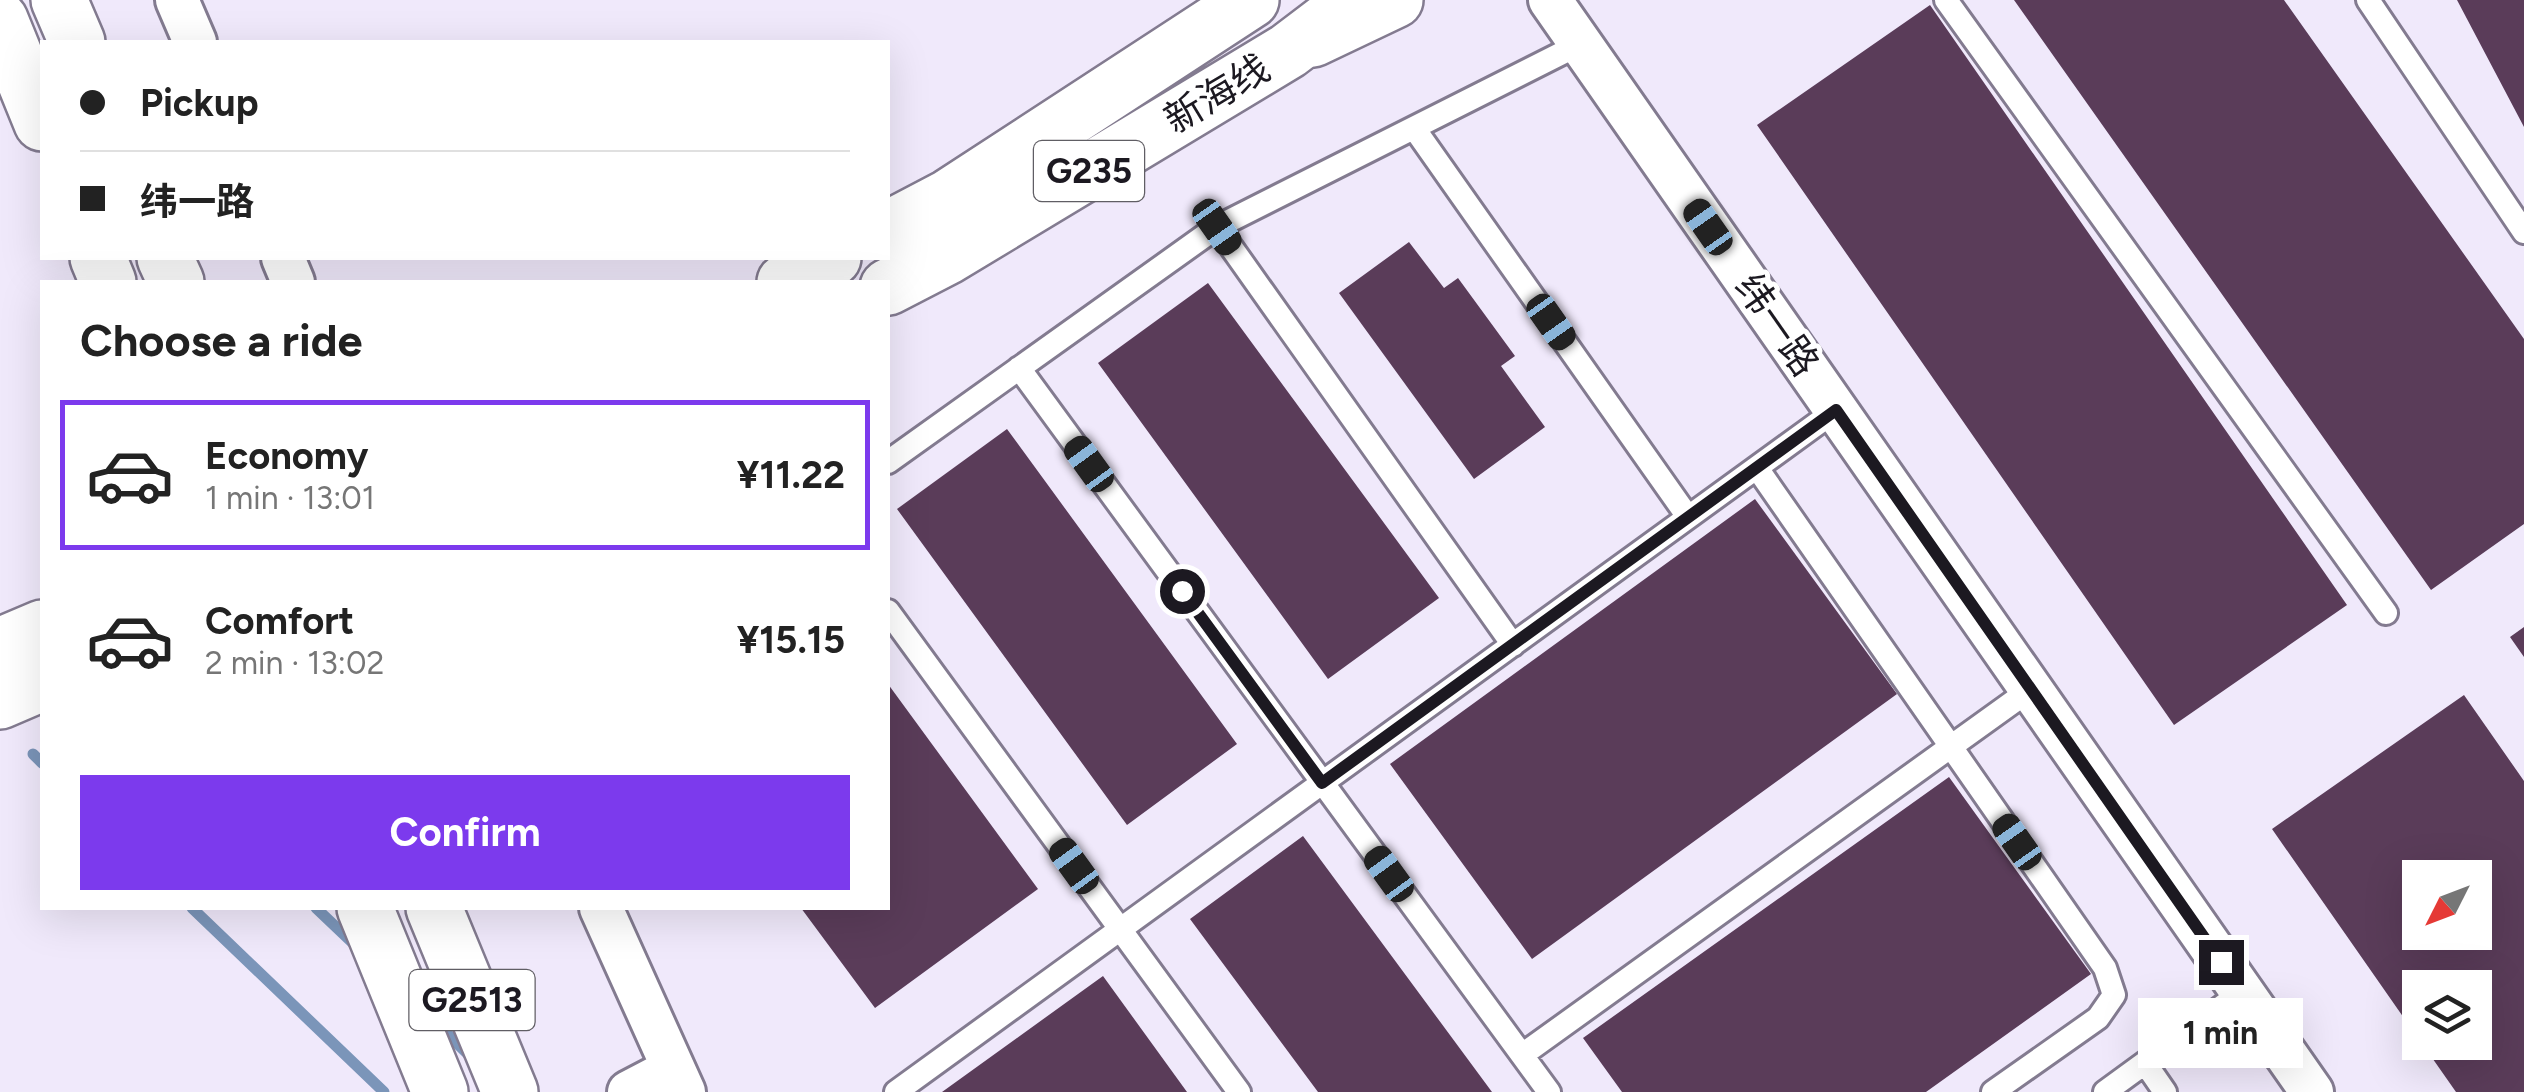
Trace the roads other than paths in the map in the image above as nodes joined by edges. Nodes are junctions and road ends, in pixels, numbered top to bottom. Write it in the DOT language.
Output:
graph roads {
  1 [pos="59,0"];
  2 [pos="178,0"];
  3 [pos="1251,0"];
  4 [pos="1355,0"];
  5 [pos="1395,0"];
  6 [pos="1550,0"];
  7 [pos="1946,0"];
  8 [pos="2368,0"];
  9 [pos="0,20"];
  10 [pos="76,40"];
  11 [pos="194,40"];
  12 [pos="1580,44"];
  13 [pos="1288,52"];
  14 [pos="40,118"];
  15 [pos="1414,128"];
  16 [pos="1217,227"];
  17 [pos="890,228"];
  18 [pos="2524,232"];
  19 [pos="829,260"];
  20 [pos="789,280"];
  21 [pos="890,286"];
  22 [pos="1019,368"];
  23 [pos="1836,410"];
  24 [pos="890,461"];
  25 [pos="1758,468"];
  26 [pos="1688,518"];
  27 [pos="890,614"];
  28 [pos="2386,614"];
  29 [pos="40,629"];
  30 [pos="1513,645"];
  31 [pos="0,646"];
  32 [pos="40,684"];
  33 [pos="2031,690"];
  34 [pos="0,701"];
  35 [pos="1952,747"];
  36 [pos="1322,783"];
  37 [pos="365,910"];
  38 [pos="435,910"];
  39 [pos="602,910"];
  40 [pos="1120,929"];
  41 [pos="2242,992"];
  42 [pos="1522,1055"];
  43 [pos="2145,1063"];
  44 [pos="678,1081"];
  45 [pos="440,1092"];
  46 [pos="510,1092"];
  47 [pos="630,1092"];
  48 [pos="896,1092"];
  49 [pos="1239,1092"];
  50 [pos="1549,1092"];
  51 [pos="1994,1092"];
  52 [pos="2105,1092"];
  53 [pos="2166,1092"];
  54 [pos="2312,1092"];
  1 -- 10 [label="main road"];
  2 -- 11 [label="street"];
  3 -- 17 [label="main road, 新海线 / G235"];
  4 -- 13 [label="main road, G235"];
  5 -- 13 [label="main road"];
  6 -- 12 [label="street, 纬一路"];
  7 -- 28 [label="lane"];
  8 -- 18 [label="lane"];
  9 -- 14 [label="main road"];
  12 -- 15 [label="lane"];
  12 -- 23 [label="street, 纬一路"];
  13 -- 21 [label="main road, 新海线 / G235"];
  15 -- 16 [label="lane"];
  15 -- 26 [label="lane"];
  16 -- 22 [label="lane"];
  16 -- 30 [label="lane"];
  19 -- 20 [label="main road"];
  22 -- 24 [label="lane"];
  22 -- 36 [label="lane"];
  23 -- 25 [label="lane"];
  23 -- 33 [label="street, 纬一路"];
  25 -- 26 [label="lane"];
  25 -- 35 [label="lane"];
  26 -- 30 [label="lane"];
  27 -- 40 [label="lane"];
  29 -- 31 [label="main road"];
  30 -- 36 [label="lane"];
  32 -- 34 [label="main road"];
  33 -- 35 [label="lane"];
  33 -- 41 [label="street, 纬一路"];
  35 -- 42 [label="lane"];
  35 -- 51 [label="lane"];
  36 -- 40 [label="lane"];
  36 -- 42 [label="lane"];
  37 -- 45 [label="main road, G2513"];
  38 -- 46 [label="main road, G2513"];
  39 -- 44 [label="street"];
  40 -- 48 [label="lane"];
  40 -- 49 [label="lane"];
  41 -- 43 [label="lane"];
  41 -- 54 [label="street, 纬一路"];
  42 -- 50 [label="lane"];
  43 -- 52 [label="lane"];
  43 -- 53 [label="lane"];
  44 -- 47 [label="street"];
}
